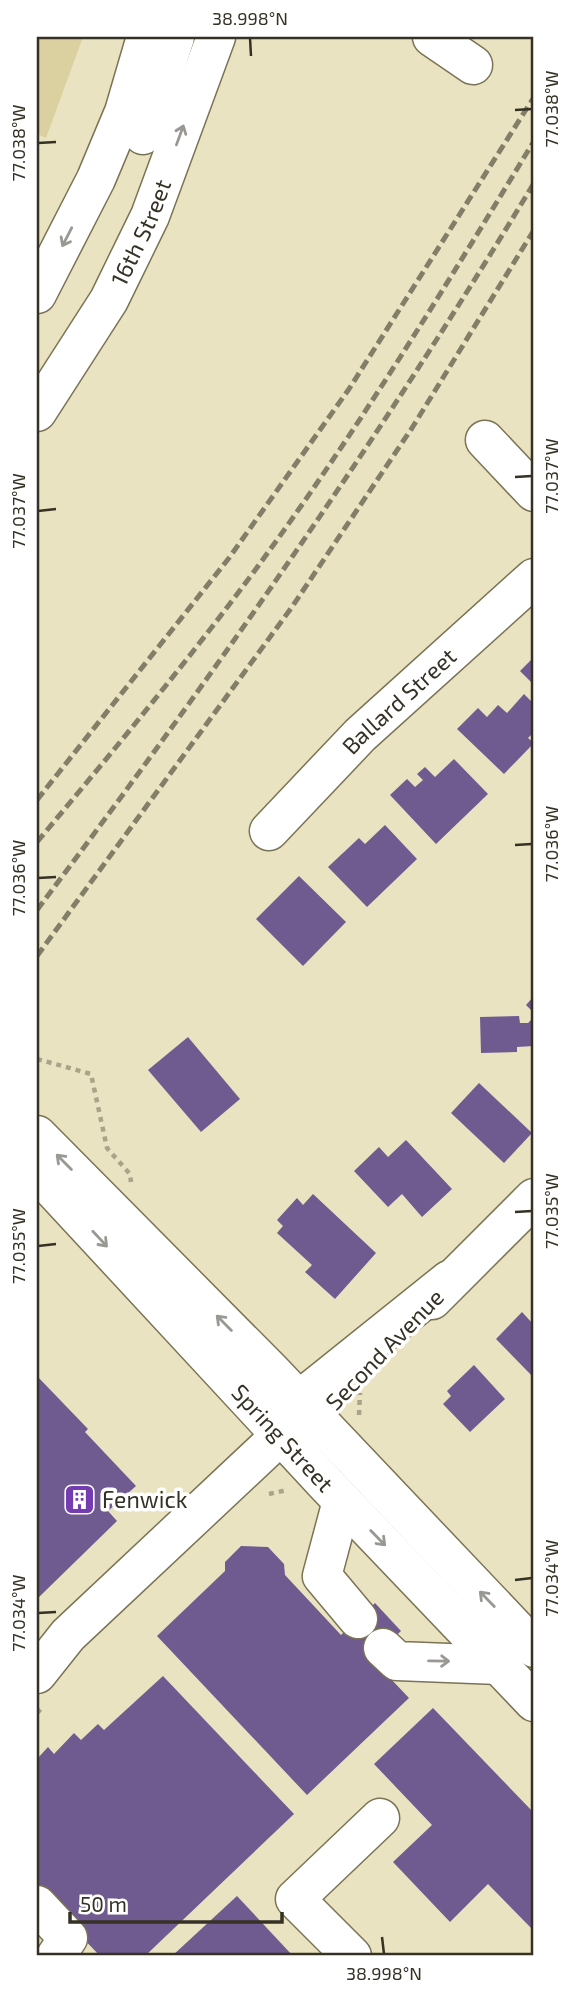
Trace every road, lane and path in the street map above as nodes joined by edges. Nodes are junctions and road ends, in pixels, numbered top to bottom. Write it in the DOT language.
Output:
graph roads {
  1 [pos="146,37"];
  2 [pos="175,37"];
  3 [pos="216,37"];
  4 [pos="432,37"];
  5 [pos="473,65"];
  6 [pos="96,179"];
  7 [pos="37,294"];
  8 [pos="37,412"];
  9 [pos="485,440"];
  10 [pos="534,492"];
  11 [pos="534,578"];
  12 [pos="269,831"];
  13 [pos="37,1059"];
  14 [pos="37,1135"];
  15 [pos="37,1172"];
  16 [pos="133,1190"];
  17 [pos="534,1198"];
  18 [pos="307,1411"];
  19 [pos="281,1435"];
  20 [pos="342,1501"];
  21 [pos="358,1619"];
  22 [pos="383,1648"];
  23 [pos="534,1648"];
  24 [pos="499,1665"];
  25 [pos="37,1674"];
  26 [pos="534,1702"];
  27 [pos="380,1818"];
  28 [pos="37,1905"];
  29 [pos="56,1956"];
  30 [pos="352,1956"];
  1 -- 6 [label="main road"];
  2 -- 6 [label="main road"];
  8 -- 3 [label="main road, 16th Street, one-way"];
  4 -- 5 [label="main road"];
  6 -- 7 [label="main road, one-way"];
  9 -- 10 [label="main road"];
  11 -- 12 [label="main road, Ballard Street"];
  13 -- 16 [label="path"];
  18 -- 14 [label="main road, Spring Street, one-way"];
  15 -- 19 [label="main road, Spring Street, one-way"];
  17 -- 18 [label="main road, Second Avenue"];
  18 -- 19 [label="main road, Second Avenue"];
  23 -- 18 [label="main road, Spring Street, one-way"];
  19 -- 20 [label="main road, Spring Street"];
  19 -- 25 [label="main road, Second Avenue"];
  20 -- 21 [label="main road"];
  20 -- 24 [label="main road, Spring Street, one-way"];
  22 -- 24 [label="main road, one-way"];
  24 -- 26 [label="main road, Spring Street"];
  27 -- 30 [label="main road"];
  28 -- 29 [label="main road"];
}
